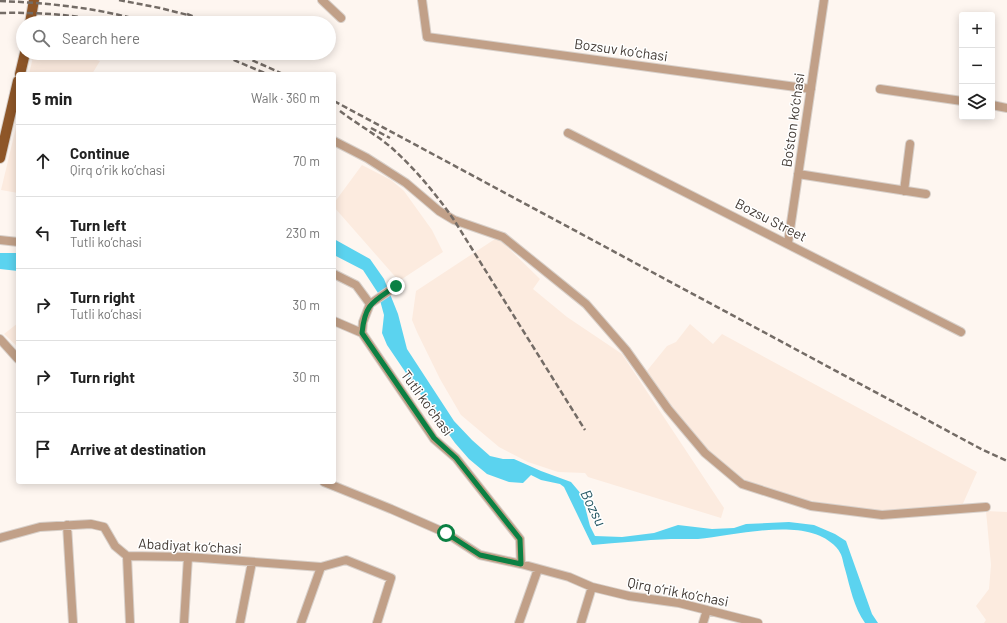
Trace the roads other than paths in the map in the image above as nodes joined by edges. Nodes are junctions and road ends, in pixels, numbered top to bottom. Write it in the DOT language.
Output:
graph roads {
  1 [pos="34,0"];
  2 [pos="322,0"];
  3 [pos="422,0"];
  4 [pos="824,0"];
  5 [pos="31,16"];
  6 [pos="341,18"];
  7 [pos="23,60"];
  8 [pos="20,72"];
  9 [pos="811,89"];
  10 [pos="880,89"];
  11 [pos="16,90"];
  12 [pos="959,101"];
  13 [pos="995,106"];
  14 [pos="1007,108"];
  15 [pos="568,133"];
  16 [pos="336,142"];
  17 [pos="910,144"];
  18 [pos="0,158"];
  19 [pos="798,174"];
  20 [pos="904,191"];
  21 [pos="926,194"];
  22 [pos="0,240"];
  23 [pos="16,242"];
  24 [pos="788,243"];
  25 [pos="336,275"];
  26 [pos="396,286"];
  27 [pos="370,304"];
  28 [pos="336,322"];
  29 [pos="962,332"];
  30 [pos="362,333"];
  31 [pos="0,339"];
  32 [pos="16,357"];
  33 [pos="329,484"];
  34 [pos="986,507"];
  35 [pos="67,525"];
  36 [pos="0,538"];
  37 [pos="127,556"];
  38 [pos="188,557"];
  39 [pos="252,562"];
  40 [pos="521,564"];
  41 [pos="321,567"];
  42 [pos="538,569"];
  43 [pos="592,587"];
  44 [pos="707,610"];
  45 [pos="73,623"];
  46 [pos="130,623"];
  47 [pos="184,623"];
  48 [pos="240,623"];
  49 [pos="301,623"];
  50 [pos="377,623"];
  51 [pos="519,623"];
  52 [pos="581,623"];
  53 [pos="703,623"];
  54 [pos="758,623"];
  1 -- 5 [label="main road"];
  2 -- 6 [label="street"];
  3 -- 9 [label="street, Bozsuv ko‘chasi"];
  4 -- 9 [label="street, Bo‘ston ko‘chasi"];
  7 -- 8 [label="main road"];
  9 -- 19 [label="street, Bo‘ston ko‘chasi"];
  10 -- 12 [label="street"];
  11 -- 18 [label="main road"];
  13 -- 14 [label="street"];
  15 -- 24 [label="street, Bozsu Street"];
  16 -- 34 [label="street"];
  17 -- 20 [label="street"];
  19 -- 20 [label="street"];
  19 -- 24 [label="street, Bo‘ston ko‘chasi"];
  20 -- 21 [label="street"];
  22 -- 23 [label="street"];
  24 -- 29 [label="street, Bozsu Street"];
  25 -- 27 [label="street"];
  26 -- 27 [label="street"];
  27 -- 30 [label="street"];
  28 -- 30 [label="street"];
  30 -- 40 [label="street, Tutli ko‘chasi"];
  31 -- 32 [label="street"];
  33 -- 40 [label="street, Qirq o‘rik ko‘chasi"];
  35 -- 36 [label="street, Abadiyat ko‘chasi"];
  35 -- 37 [label="street, Abadiyat ko‘chasi"];
  35 -- 45 [label="street"];
  37 -- 38 [label="street, Abadiyat ko‘chasi"];
  37 -- 46 [label="street"];
  38 -- 39 [label="street, Abadiyat ko‘chasi"];
  38 -- 47 [label="street"];
  39 -- 41 [label="street, Abadiyat ko‘chasi"];
  39 -- 48 [label="street, Abadiyat ko‘chasi"];
  40 -- 42 [label="street, Qirq o‘rik ko‘chasi"];
  41 -- 49 [label="street"];
  41 -- 50 [label="street, Abadiyat ko‘chasi"];
  42 -- 43 [label="street, Qirq o‘rik ko‘chasi"];
  42 -- 51 [label="street"];
  43 -- 44 [label="street, Qirq o‘rik ko‘chasi"];
  43 -- 52 [label="street"];
  44 -- 53 [label="street"];
  44 -- 54 [label="street, Qirq o‘rik ko‘chasi"];
}
